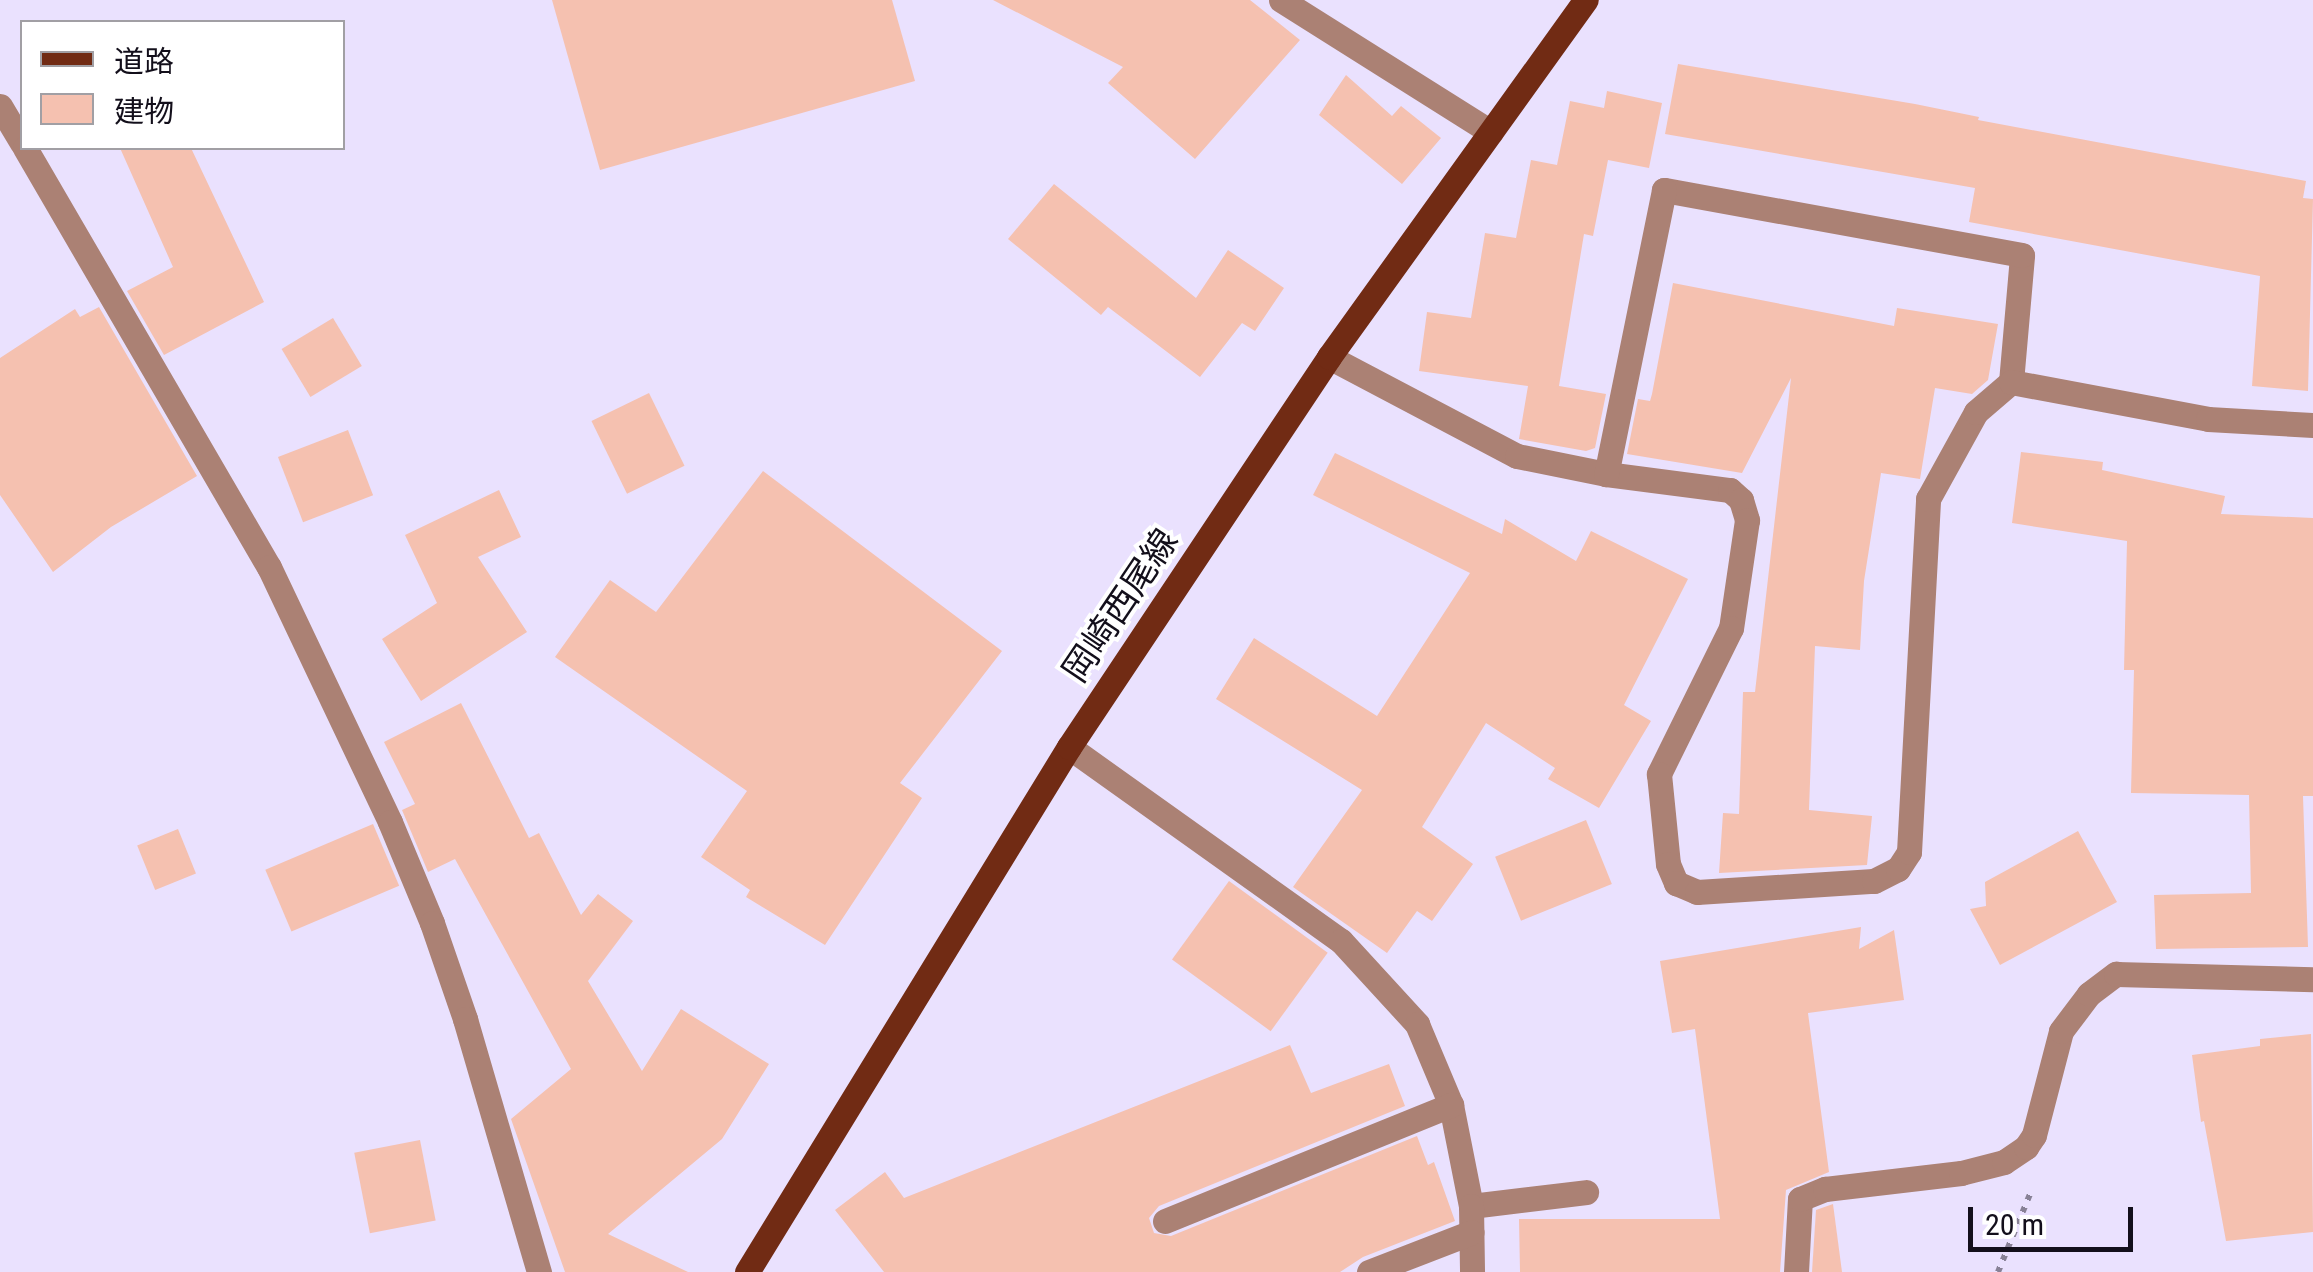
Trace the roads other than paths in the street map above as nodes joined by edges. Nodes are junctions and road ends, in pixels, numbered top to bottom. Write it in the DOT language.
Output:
graph roads {
  1 [pos="1282,0"];
  2 [pos="1586,0"];
  3 [pos="0,106"];
  4 [pos="1490,132"];
  5 [pos="20,138"];
  6 [pos="27,150"];
  7 [pos="1328,357"];
  8 [pos="2011,382"];
  9 [pos="2313,425"];
  10 [pos="1606,474"];
  11 [pos="1069,746"];
  12 [pos="2313,978"];
  13 [pos="1451,1104"];
  14 [pos="1586,1192"];
  15 [pos="1471,1219"];
  16 [pos="1165,1221"];
  17 [pos="539,1272"];
  18 [pos="747,1272"];
  19 [pos="1370,1272"];
  20 [pos="1472,1272"];
  21 [pos="1796,1272"];
  1 -- 4 [label="street"];
  2 -- 4 [label="main road, 岡崎西尾線"];
  3 -- 5 [label="street"];
  4 -- 7 [label="main road, 岡崎西尾線"];
  6 -- 17 [label="street"];
  7 -- 10 [label="street"];
  7 -- 11 [label="main road, 岡崎西尾線"];
  8 -- 9 [label="street"];
  8 -- 10 [label="street"];
  8 -- 10 [label="street"];
  11 -- 13 [label="street"];
  11 -- 18 [label="main road, 岡崎西尾線"];
  12 -- 21 [label="street"];
  13 -- 15 [label="street"];
  13 -- 16 [label="street"];
  14 -- 15 [label="street"];
  15 -- 19 [label="street"];
  15 -- 20 [label="street"];
}
